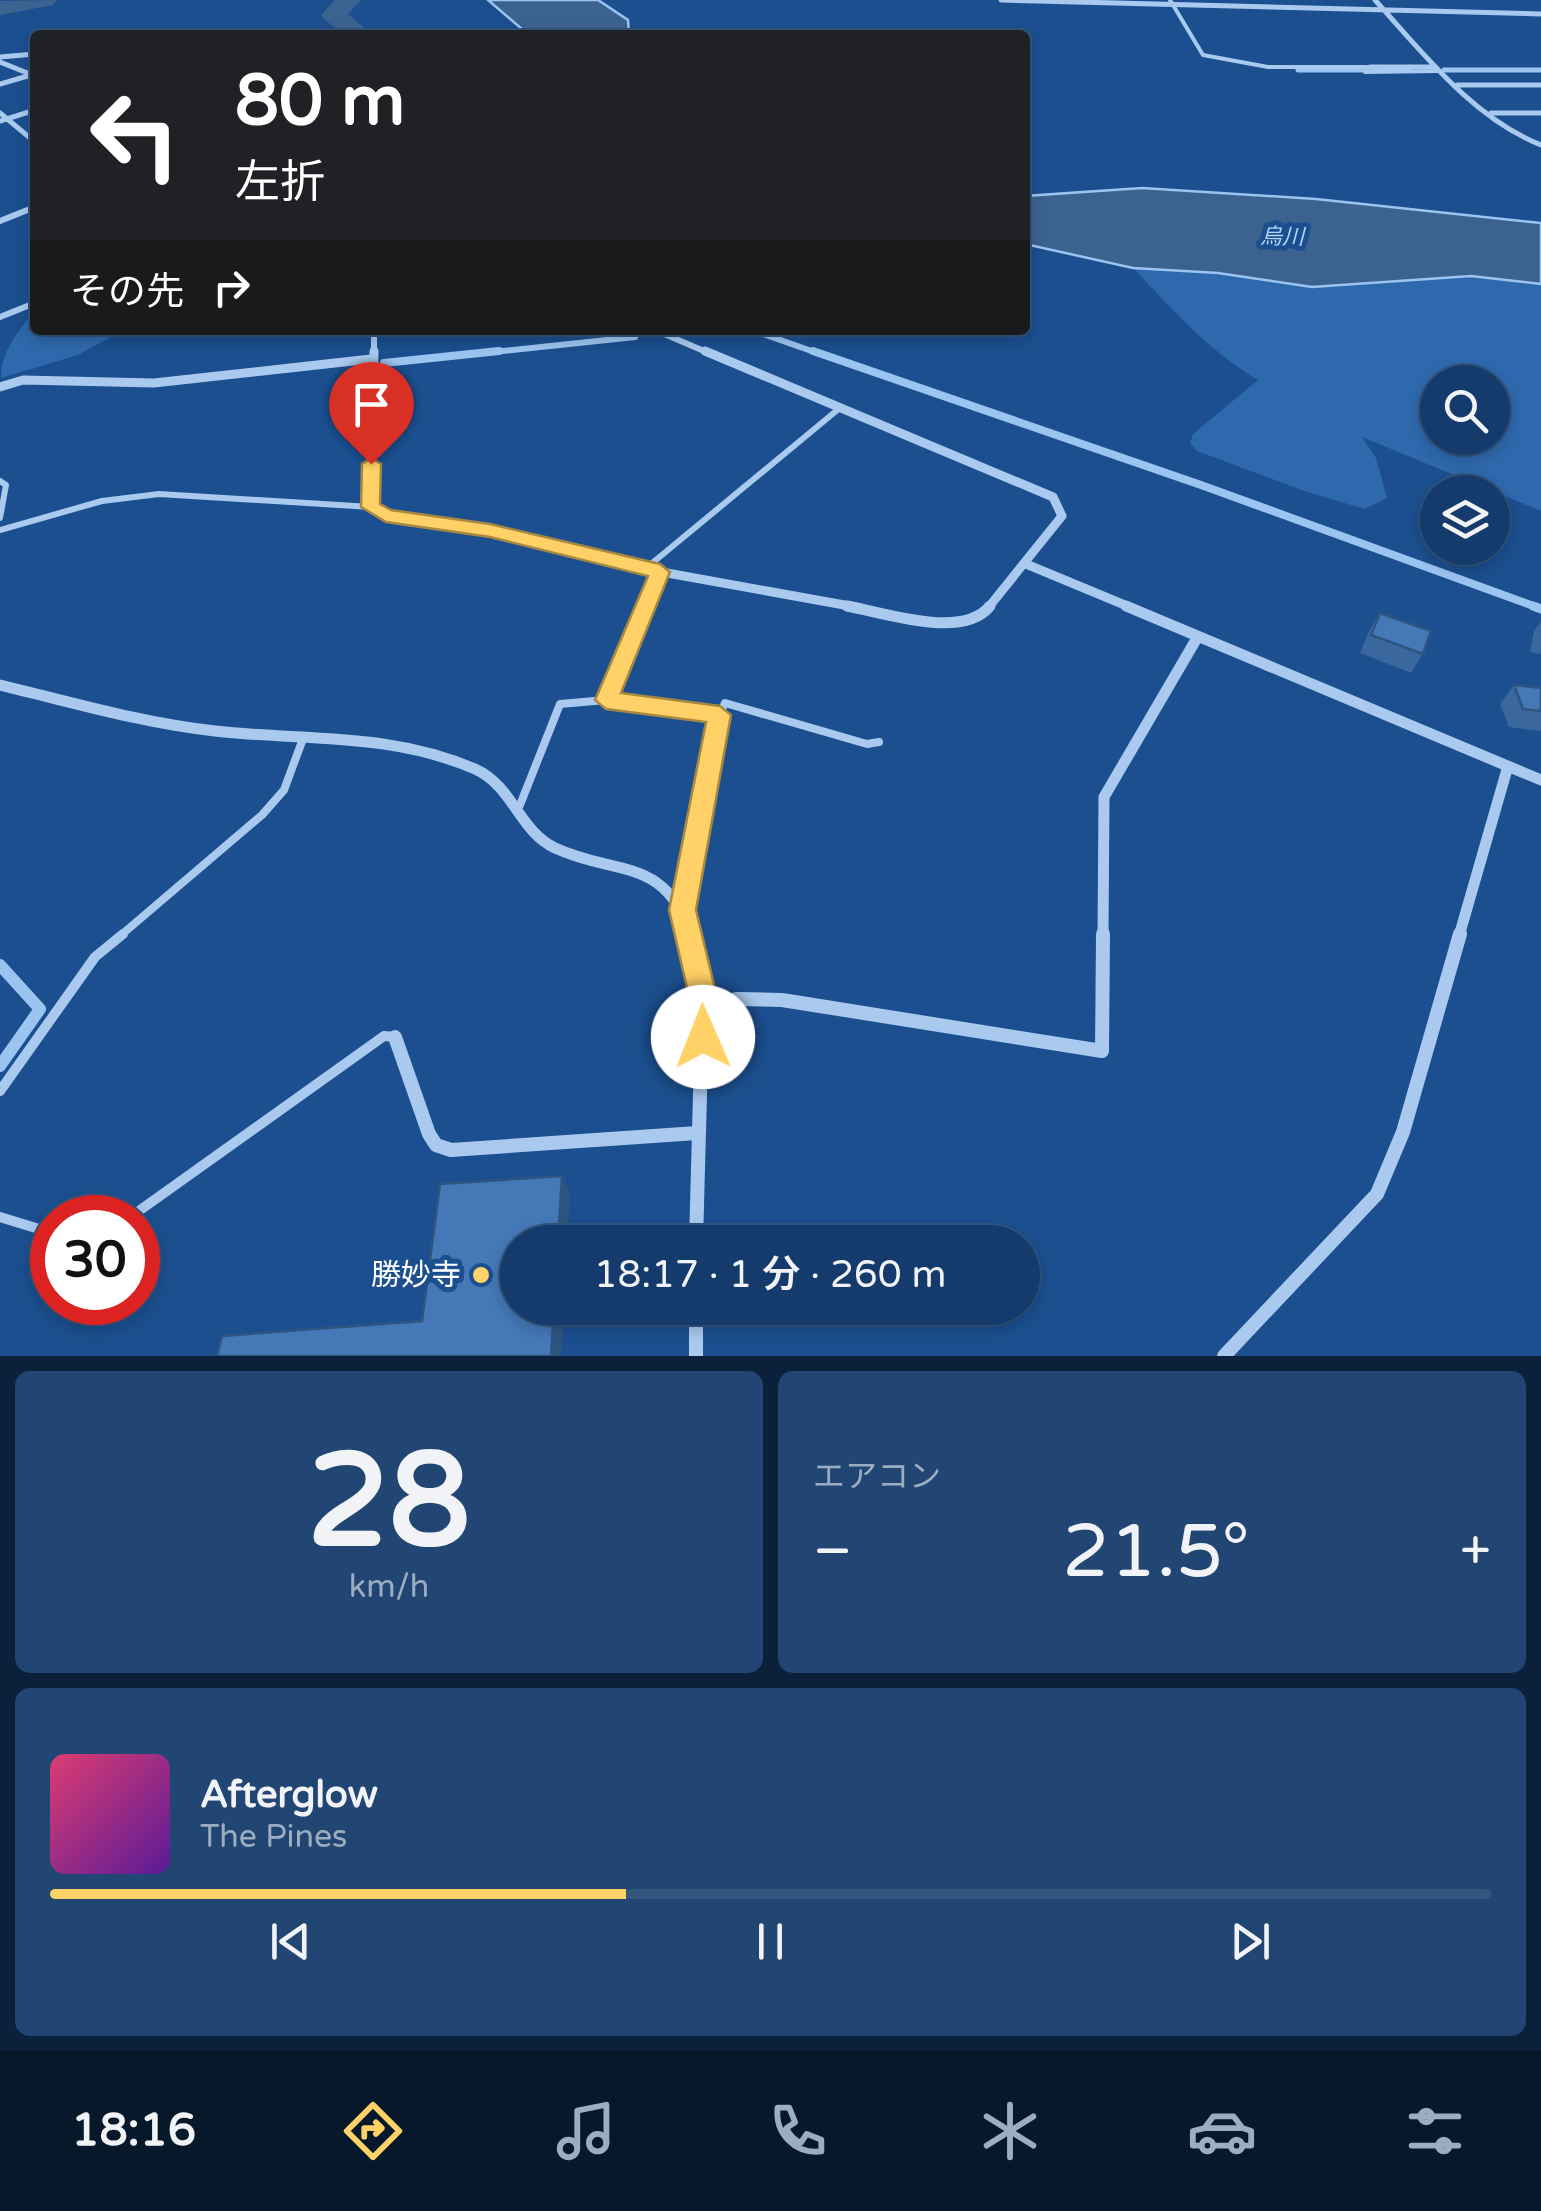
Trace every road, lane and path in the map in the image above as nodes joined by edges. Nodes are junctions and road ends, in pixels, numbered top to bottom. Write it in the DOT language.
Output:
graph roads {
  1 [pos="1001,0"];
  2 [pos="1376,0"];
  3 [pos="1075,1"];
  4 [pos="1171,2"];
  5 [pos="1384,10"];
  6 [pos="1541,14"];
  7 [pos="30,55"];
  8 [pos="0,59"];
  9 [pos="1370,67"];
  10 [pos="1437,69"];
  11 [pos="1351,70"];
  12 [pos="1517,73"];
  13 [pos="30,74"];
  14 [pos="30,76"];
  15 [pos="0,84"];
  16 [pos="1456,85"];
  17 [pos="1539,87"];
  18 [pos="30,112"];
  19 [pos="0,113"];
  20 [pos="1490,113"];
  21 [pos="1541,113"];
  22 [pos="10,118"];
  23 [pos="0,121"];
  24 [pos="30,137"];
  25 [pos="1541,146"];
  26 [pos="30,210"];
  27 [pos="0,222"];
  28 [pos="30,305"];
  29 [pos="0,317"];
  30 [pos="374,335"];
  31 [pos="677,335"];
  32 [pos="371,360"];
  33 [pos="0,387"];
  34 [pos="841,408"];
  35 [pos="0,480"];
  36 [pos="370,507"];
  37 [pos="0,518"];
  38 [pos="0,530"];
  39 [pos="1026,564"];
  40 [pos="645,569"];
  41 [pos="660,572"];
  42 [pos="1197,638"];
  43 [pos="0,685"];
  44 [pos="606,700"];
  45 [pos="720,715"];
  46 [pos="304,736"];
  47 [pos="879,742"];
  48 [pos="1508,766"];
  49 [pos="1541,780"];
  50 [pos="520,805"];
  51 [pos="683,910"];
  52 [pos="705,1005"];
  53 [pos="394,1037"];
  54 [pos="0,1091"];
  55 [pos="697,1133"];
  56 [pos="160,1196"];
  57 [pos="0,1217"];
  58 [pos="696,1225"];
  59 [pos="30,1226"];
  60 [pos="696,1325"];
  61 [pos="696,1356"];
  62 [pos="1224,1356"];
  1 -- 3 [label="street"];
  2 -- 5 [label="street"];
  3 -- 4 [label="street"];
  4 -- 5 [label="street"];
  4 -- 11 [label="lane"];
  5 -- 6 [label="street"];
  5 -- 10 [label="street"];
  7 -- 8 [label="street"];
  8 -- 13 [label="street"];
  9 -- 10 [label="street"];
  9 -- 11 [label="lane"];
  10 -- 11 [label="lane"];
  10 -- 16 [label="street"];
  12 -- 17 [label="street"];
  14 -- 15 [label="street"];
  16 -- 17 [label="street"];
  16 -- 20 [label="street"];
  18 -- 22 [label="street"];
  19 -- 22 [label="street"];
  20 -- 21 [label="street"];
  20 -- 25 [label="street"];
  22 -- 23 [label="street"];
  22 -- 24 [label="street"];
  26 -- 27 [label="street"];
  28 -- 29 [label="street"];
  30 -- 32 [label="street"];
  31 -- 34 [label="street"];
  32 -- 33 [label="street"];
  32 -- 36 [label="street"];
  34 -- 39 [label="street"];
  34 -- 40 [label="lane"];
  35 -- 37 [label="lane"];
  36 -- 38 [label="lane"];
  36 -- 40 [label="street"];
  39 -- 41 [label="street"];
  39 -- 42 [label="street"];
  40 -- 41 [label="street"];
  41 -- 44 [label="lane"];
  42 -- 48 [label="street"];
  42 -- 52 [label="street"];
  43 -- 46 [label="street"];
  44 -- 45 [label="lane"];
  44 -- 50 [label="lane"];
  45 -- 47 [label="lane"];
  45 -- 51 [label="lane"];
  46 -- 50 [label="street"];
  46 -- 54 [label="lane"];
  48 -- 49 [label="street"];
  48 -- 62 [label="street"];
  50 -- 51 [label="street"];
  51 -- 52 [label="street"];
  52 -- 55 [label="street"];
  53 -- 55 [label="street"];
  53 -- 56 [label="lane"];
  55 -- 58 [label="street"];
  57 -- 59 [label="lane"];
  60 -- 61 [label="street"];
}
